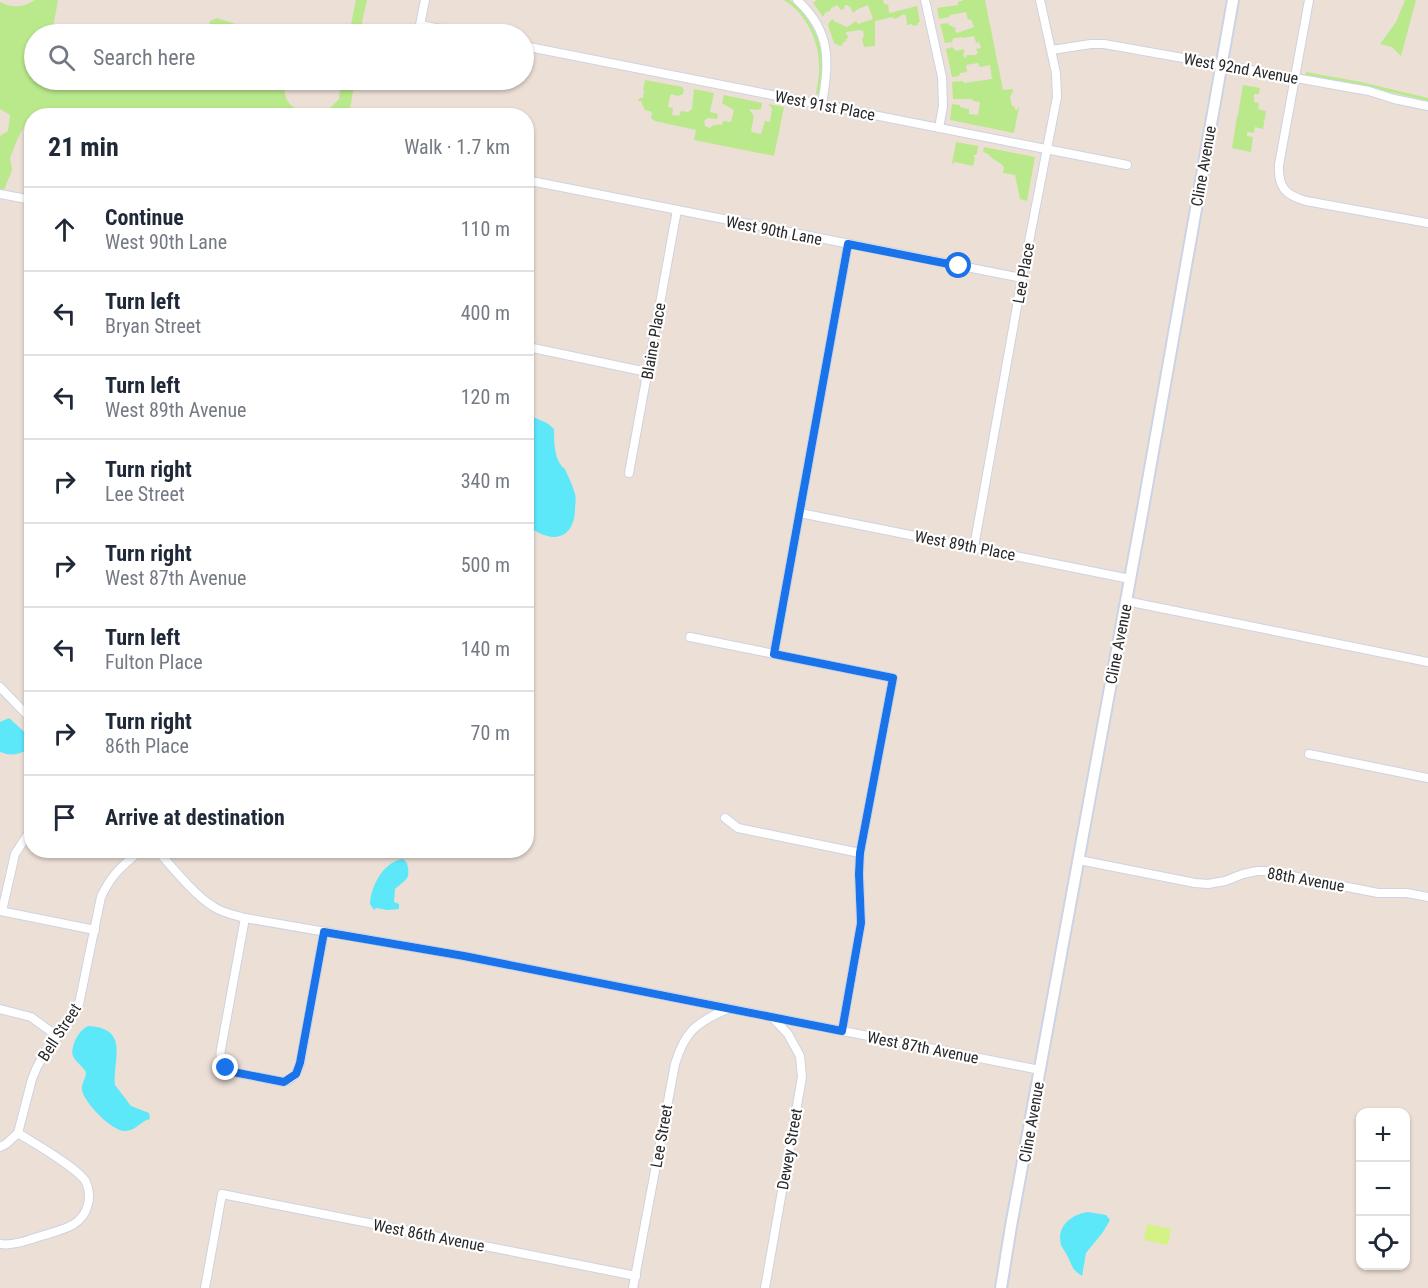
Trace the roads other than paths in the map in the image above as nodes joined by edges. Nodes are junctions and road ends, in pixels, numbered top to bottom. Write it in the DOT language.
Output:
graph roads {
  1 [pos="426,0"];
  2 [pos="925,0"];
  3 [pos="1040,0"];
  4 [pos="1233,0"];
  5 [pos="1309,0"];
  6 [pos="800,3"];
  7 [pos="420,24"];
  8 [pos="534,48"];
  9 [pos="1052,50"];
  10 [pos="1222,65"];
  11 [pos="1294,78"];
  12 [pos="822,104"];
  13 [pos="1428,106"];
  14 [pos="939,128"];
  15 [pos="1047,150"];
  16 [pos="1127,165"];
  17 [pos="534,182"];
  18 [pos="0,194"];
  19 [pos="24,198"];
  20 [pos="677,210"];
  21 [pos="1428,223"];
  22 [pos="848,244"];
  23 [pos="1022,278"];
  24 [pos="534,348"];
  25 [pos="647,372"];
  26 [pos="629,473"];
  27 [pos="800,513"];
  28 [pos="974,547"];
  29 [pos="1130,579"];
  30 [pos="1126,601"];
  31 [pos="690,637"];
  32 [pos="774,654"];
  33 [pos="1428,662"];
  34 [pos="0,687"];
  35 [pos="24,712"];
  36 [pos="1309,754"];
  37 [pos="1428,778"];
  38 [pos="725,818"];
  39 [pos="24,840"];
  40 [pos="860,853"];
  41 [pos="132,858"];
  42 [pos="164,858"];
  43 [pos="1079,860"];
  44 [pos="1428,897"];
  45 [pos="1,911"];
  46 [pos="245,918"];
  47 [pos="95,930"];
  48 [pos="324,932"];
  49 [pos="0,1009"];
  50 [pos="729,1009"];
  51 [pos="772,1017"];
  52 [pos="842,1031"];
  53 [pos="57,1036"];
  54 [pos="1040,1070"];
  55 [pos="18,1133"];
  56 [pos="0,1147"];
  57 [pos="0,1244"];
  58 [pos="636,1276"];
  59 [pos="205,1288"];
  60 [pos="633,1288"];
  61 [pos="765,1288"];
  62 [pos="1001,1288"];
  1 -- 7 [label="street"];
  2 -- 14 [label="street"];
  3 -- 9 [label="street, Lee Place"];
  4 -- 10 [label="street, Cline Avenue"];
  5 -- 11 [label="street"];
  6 -- 12 [label="street"];
  8 -- 12 [label="street, West 91st Place"];
  9 -- 10 [label="street, West 92nd Avenue"];
  9 -- 15 [label="street, Lee Place"];
  10 -- 11 [label="street, West 92nd Avenue"];
  10 -- 29 [label="street, Cline Avenue"];
  11 -- 13 [label="street, West 92nd Avenue"];
  11 -- 21 [label="street"];
  12 -- 14 [label="street, West 91st Place"];
  14 -- 15 [label="street, West 91st Place"];
  15 -- 16 [label="street, West 91st Place"];
  15 -- 23 [label="street, Lee Place"];
  17 -- 20 [label="street, West 90th Lane"];
  18 -- 19 [label="street"];
  20 -- 22 [label="street, West 90th Lane"];
  20 -- 25 [label="street, Blaine Place"];
  22 -- 23 [label="street, West 90th Lane"];
  22 -- 27 [label="street"];
  23 -- 28 [label="street, Lee Place"];
  24 -- 25 [label="street"];
  25 -- 26 [label="street, Blaine Place"];
  27 -- 28 [label="street, West 89th Place"];
  27 -- 32 [label="street"];
  28 -- 29 [label="street, West 89th Place"];
  29 -- 30 [label="street, Cline Avenue"];
  30 -- 33 [label="street"];
  30 -- 43 [label="street, Cline Avenue"];
  31 -- 32 [label="street"];
  32 -- 40 [label="street"];
  34 -- 35 [label="street"];
  36 -- 37 [label="street"];
  38 -- 40 [label="street"];
  39 -- 45 [label="street"];
  40 -- 52 [label="street"];
  41 -- 47 [label="street, Bell Street"];
  42 -- 46 [label="street, West 87th Avenue"];
  43 -- 44 [label="street, 88th Avenue"];
  43 -- 54 [label="street, Cline Avenue"];
  45 -- 47 [label="street"];
  46 -- 48 [label="street, West 87th Avenue"];
  46 -- 48 [label="street"];
  47 -- 53 [label="street, Bell Street"];
  48 -- 50 [label="street, West 87th Avenue"];
  49 -- 53 [label="street"];
  50 -- 51 [label="street, West 87th Avenue"];
  50 -- 58 [label="street, Lee Street"];
  51 -- 52 [label="street, West 87th Avenue"];
  51 -- 61 [label="street, Dewey Street"];
  52 -- 54 [label="street, West 87th Avenue"];
  53 -- 55 [label="street, Bell Street"];
  54 -- 62 [label="street, Cline Avenue"];
  55 -- 56 [label="street"];
  55 -- 57 [label="street"];
  58 -- 59 [label="street, West 86th Avenue"];
  58 -- 60 [label="street, Lee Street"];
}
